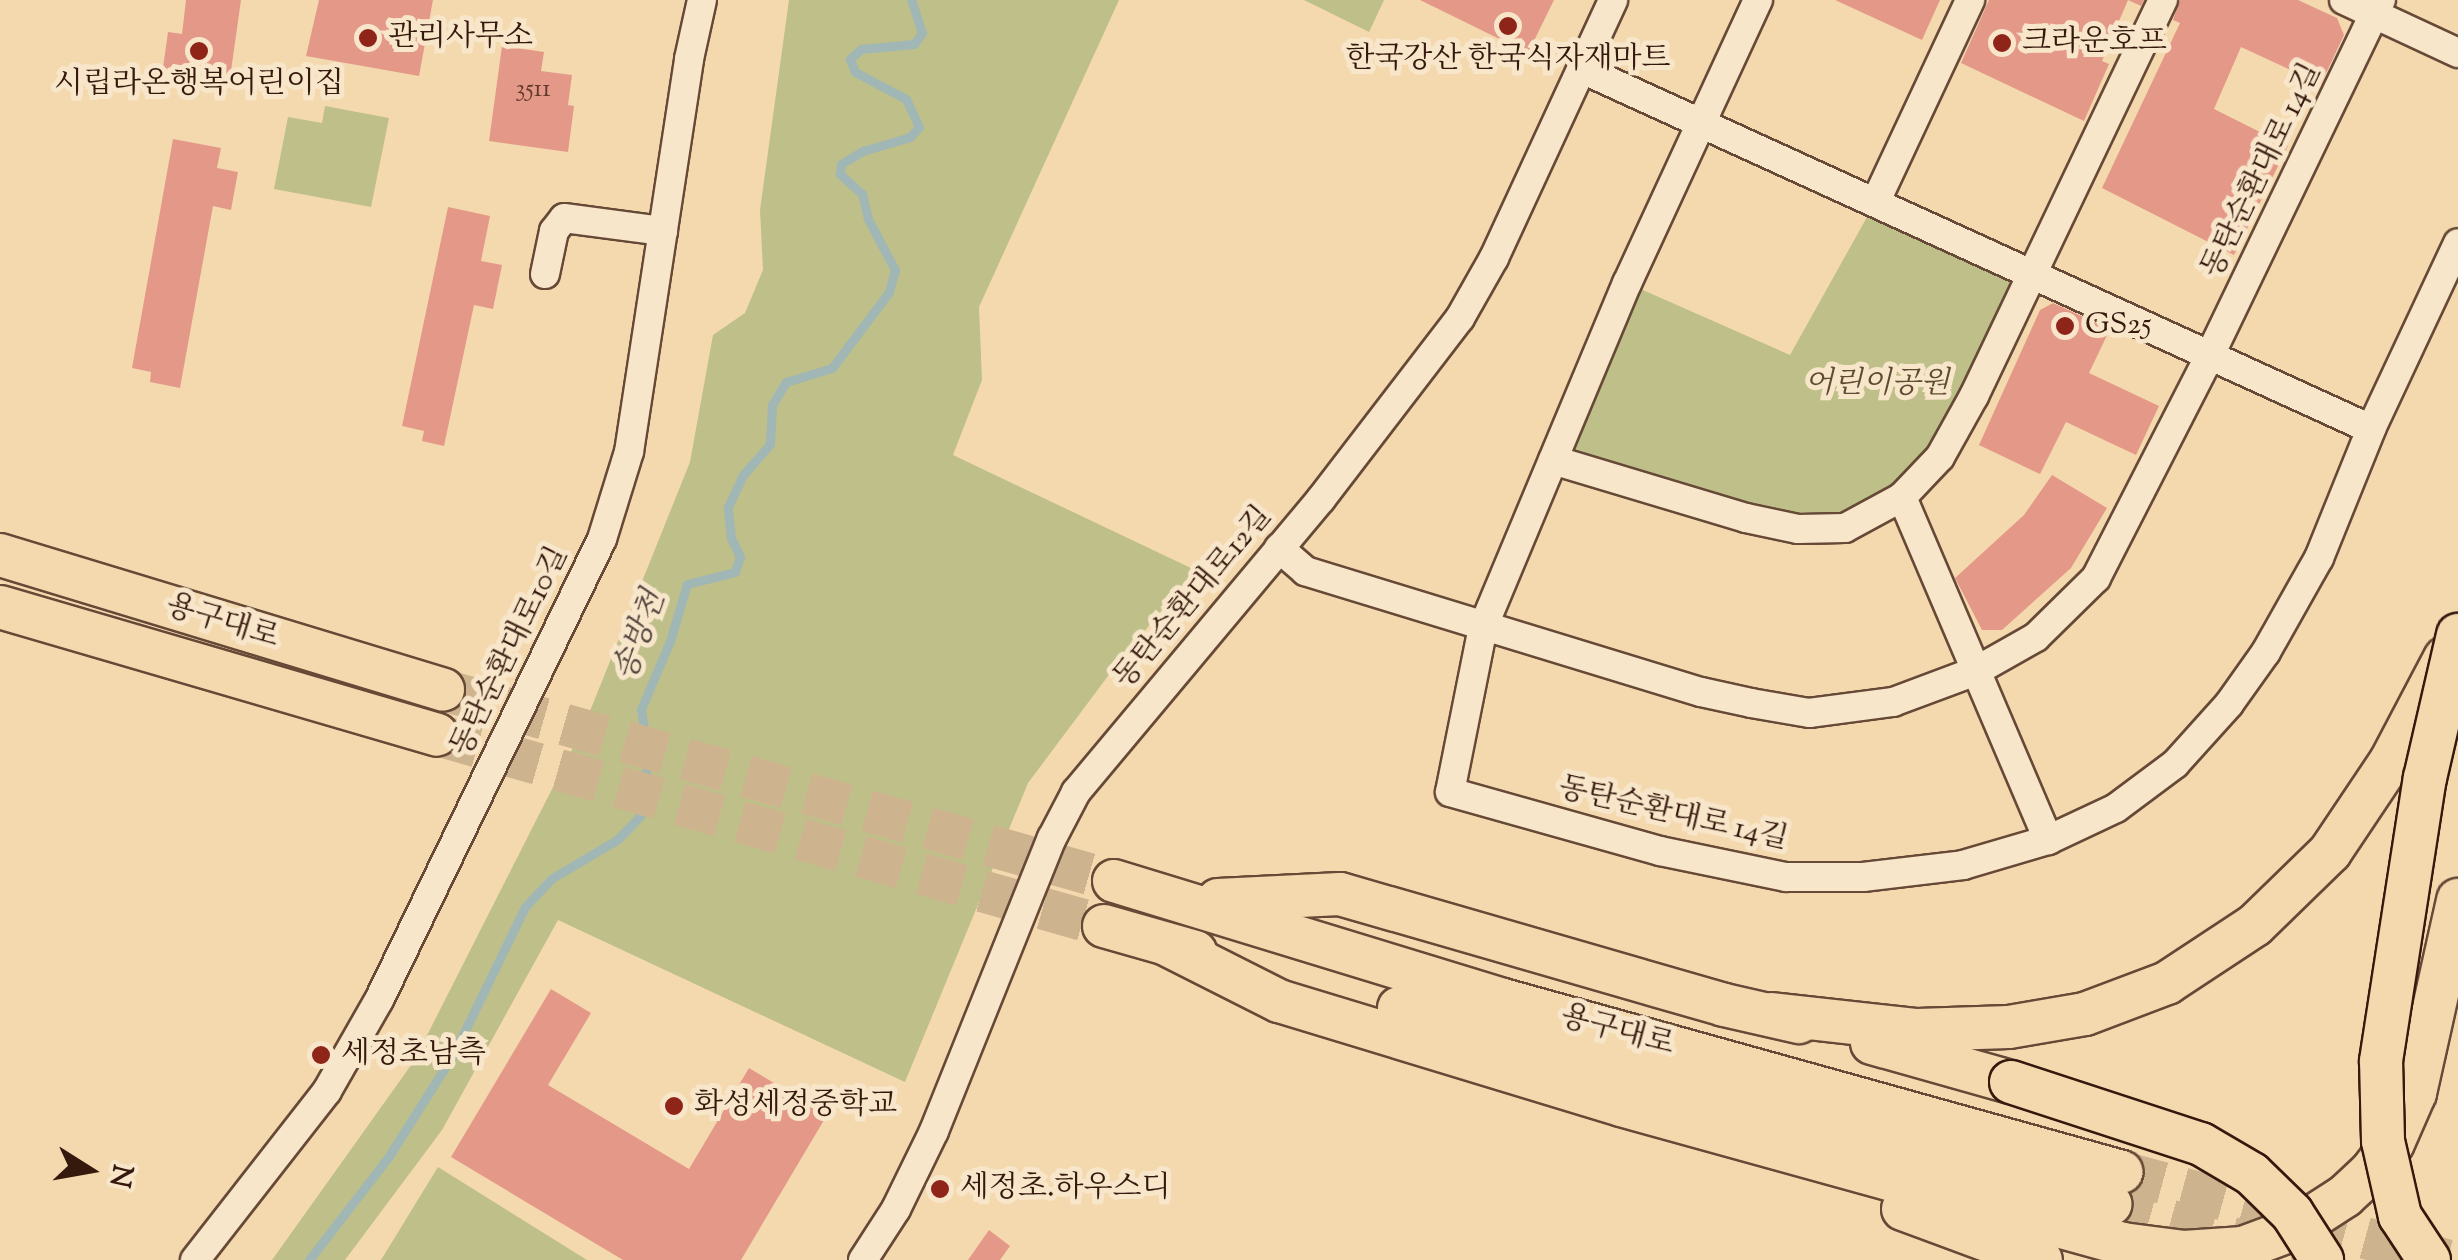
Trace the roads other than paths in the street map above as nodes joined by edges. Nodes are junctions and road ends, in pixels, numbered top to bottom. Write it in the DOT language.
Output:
graph roads {
  1 [pos="702,0"];
  2 [pos="1613,0"];
  3 [pos="1758,0"];
  4 [pos="1970,0"];
  5 [pos="2163,0"];
  6 [pos="2344,0"];
  7 [pos="2377,7"];
  8 [pos="2458,53"];
  9 [pos="1582,69"];
  10 [pos="1702,121"];
  11 [pos="1876,201"];
  12 [pos="663,231"];
  13 [pos="2458,243"];
  14 [pos="2032,273"];
  15 [pos="546,274"];
  16 [pos="2210,355"];
  17 [pos="2371,430"];
  18 [pos="1553,460"];
  19 [pos="1902,497"];
  20 [pos="1278,548"];
  21 [pos="0,555"];
  22 [pos="0,607"];
  23 [pos="1483,627"];
  24 [pos="2458,633"];
  25 [pos="1976,672"];
  26 [pos="444,690"];
  27 [pos="438,735"];
  28 [pos="2048,840"];
  29 [pos="1114,881"];
  30 [pos="2458,900"];
  31 [pos="1186,902"];
  32 [pos="1104,926"];
  33 [pos="1166,944"];
  34 [pos="1772,1014"];
  35 [pos="1621,1105"];
  36 [pos="196,1260"];
  37 [pos="863,1260"];
  38 [pos="2041,1260"];
  39 [pos="2322,1260"];
  40 [pos="2429,1260"];
  1 -- 12 [label="street, 동탄순환대로10길"];
  2 -- 9 [label="street, 동탄순환대로12길"];
  3 -- 10 [label="street, 동탄순환대로 14길"];
  4 -- 11 [label="street"];
  5 -- 14 [label="street"];
  6 -- 7 [label="street"];
  7 -- 8 [label="street"];
  7 -- 16 [label="street, 동탄순환대로 14길"];
  9 -- 10 [label="street"];
  9 -- 20 [label="street, 동탄순환대로12길"];
  10 -- 11 [label="street"];
  10 -- 18 [label="street, 동탄순환대로 14길"];
  11 -- 14 [label="street"];
  12 -- 15 [label="street"];
  12 -- 36 [label="street, 동탄순환대로10길"];
  13 -- 17 [label="street, 동탄순환대로 14길"];
  14 -- 16 [label="street"];
  14 -- 19 [label="street"];
  16 -- 17 [label="street"];
  16 -- 25 [label="street, 동탄순환대로 14길"];
  17 -- 28 [label="street, 동탄순환대로 14길"];
  18 -- 19 [label="street"];
  18 -- 23 [label="street, 동탄순환대로 14길"];
  19 -- 25 [label="street"];
  20 -- 23 [label="street, 동탄순환대로 14길"];
  20 -- 37 [label="street, 동탄순환대로12길"];
  21 -- 26 [label="highway, 용구대로"];
  22 -- 27 [label="highway, 용구대로"];
  23 -- 25 [label="street, 동탄순환대로 14길"];
  23 -- 28 [label="street, 동탄순환대로 14길"];
  24 -- 34 [label="highway"];
  24 -- 40 [label="highway, bridge"];
  25 -- 28 [label="street"];
  29 -- 31 [label="highway, 용구대로"];
  30 -- 35 [label="highway"];
  31 -- 33 [label="highway, 용구대로"];
  31 -- 34 [label="highway"];
  32 -- 33 [label="highway, 용구대로"];
  33 -- 35 [label="highway"];
  34 -- 39 [label="highway, bridge"];
  35 -- 38 [label="highway"];
}
